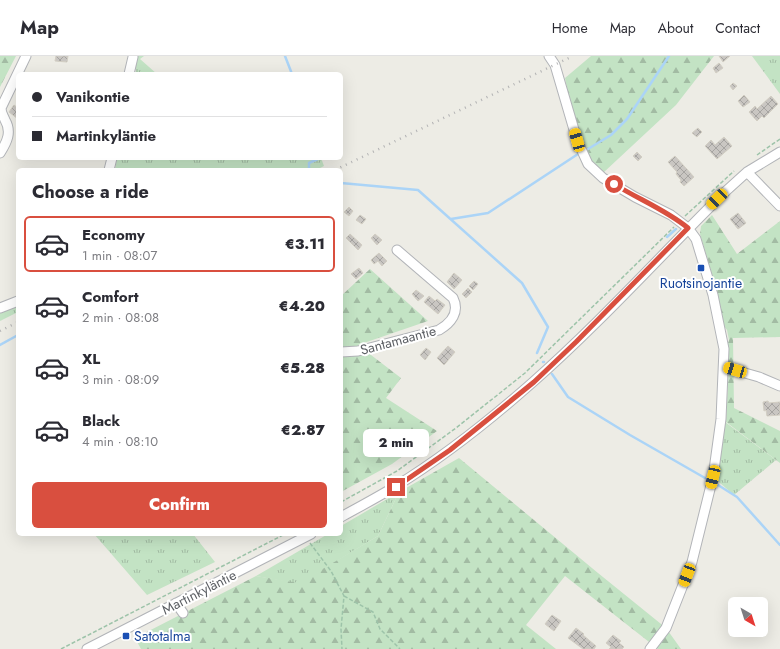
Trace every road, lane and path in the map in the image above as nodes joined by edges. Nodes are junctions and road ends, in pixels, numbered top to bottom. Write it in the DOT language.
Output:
graph roads {
  1 [pos="26,56"];
  2 [pos="132,56"];
  3 [pos="549,56"];
  4 [pos="18,72"];
  5 [pos="129,72"];
  6 [pos="16,77"];
  7 [pos="780,152"];
  8 [pos="0,153"];
  9 [pos="748,172"];
  10 [pos="780,206"];
  11 [pos="679,221"];
  12 [pos="688,228"];
  13 [pos="651,248"];
  14 [pos="397,250"];
  15 [pos="655,252"];
  16 [pos="16,301"];
  17 [pos="0,308"];
  18 [pos="343,352"];
  19 [pos="724,367"];
  20 [pos="780,386"];
  21 [pos="343,501"];
  22 [pos="343,516"];
  23 [pos="280,536"];
  24 [pos="305,536"];
  25 [pos="308,536"];
  26 [pos="344,596"];
  27 [pos="176,603"];
  28 [pos="183,613"];
  29 [pos="61,649"];
  30 [pos="87,649"];
  31 [pos="342,649"];
  32 [pos="400,649"];
  33 [pos="650,649"];
  1 -- 4 [label="street"];
  2 -- 5 [label="street"];
  3 -- 11 [label="street"];
  6 -- 8 [label="street"];
  7 -- 9 [label="street"];
  9 -- 10 [label="street"];
  9 -- 12 [label="street"];
  11 -- 12 [label="street"];
  11 -- 13 [label="path"];
  12 -- 19 [label="street"];
  12 -- 22 [label="street"];
  13 -- 15 [label="path"];
  13 -- 21 [label="path"];
  14 -- 18 [label="street, Santamaantie"];
  16 -- 17 [label="street"];
  19 -- 20 [label="street"];
  19 -- 33 [label="street"];
  23 -- 29 [label="path"];
  24 -- 27 [label="street, Martinkyläntie"];
  25 -- 26 [label="path"];
  26 -- 31 [label="path"];
  26 -- 32 [label="path"];
  27 -- 28 [label="street"];
  27 -- 30 [label="street, Martinkyläntie"];
}
